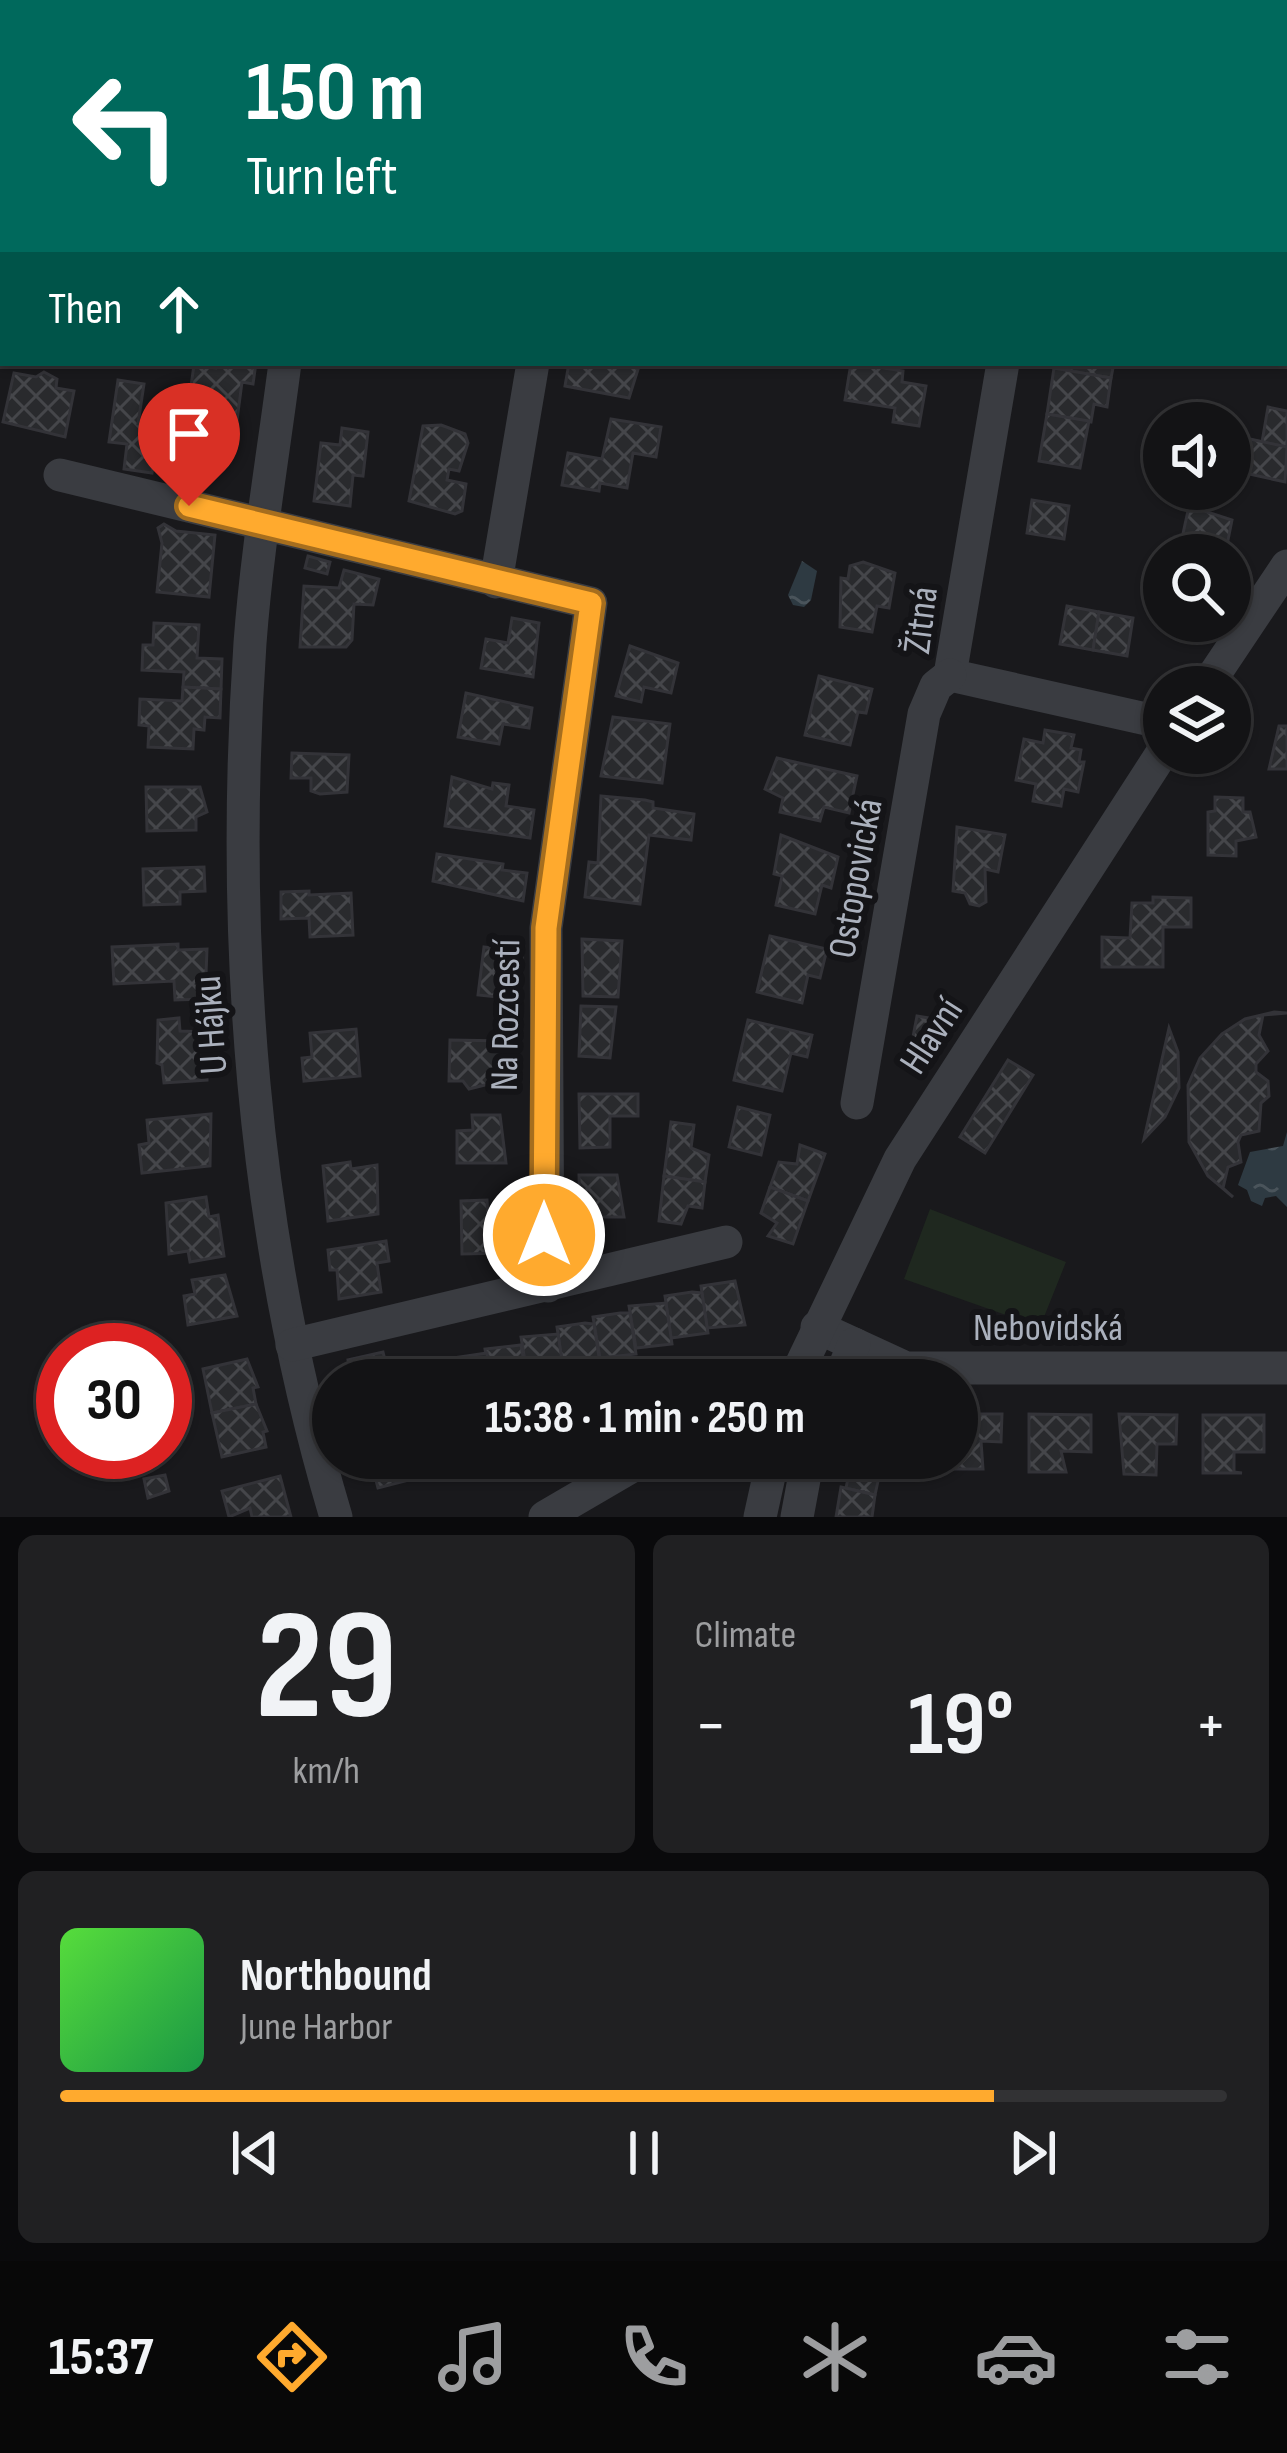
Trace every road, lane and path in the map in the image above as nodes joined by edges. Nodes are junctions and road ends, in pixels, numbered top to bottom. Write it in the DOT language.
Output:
graph roads {
  1 [pos="285,366"];
  2 [pos="532,366"];
  3 [pos="1002,366"];
  4 [pos="59,475"];
  5 [pos="264,520"];
  6 [pos="1287,566"];
  7 [pos="496,582"];
  8 [pos="1220,666"];
  9 [pos="950,675"];
  10 [pos="1143,718"];
  11 [pos="1149,774"];
  12 [pos="857,1103"];
  13 [pos="726,1242"];
  14 [pos="548,1286"];
  15 [pos="818,1327"];
  16 [pos="854,1344"];
  17 [pos="292,1345"];
  18 [pos="804,1359"];
  19 [pos="847,1359"];
  20 [pos="1287,1368"];
  21 [pos="610,1479"];
  22 [pos="768,1479"];
  23 [pos="804,1479"];
  24 [pos="336,1517"];
  25 [pos="545,1517"];
  26 [pos="760,1517"];
  27 [pos="797,1517"];
  1 -- 5 [label="street, U Hájku"];
  2 -- 7 [label="street"];
  3 -- 9 [label="street, Žitná"];
  4 -- 5 [label="street"];
  5 -- 7 [label="street"];
  5 -- 17 [label="street, U Hájku"];
  6 -- 8 [label="street"];
  7 -- 14 [label="street, Na Rozcestí"];
  9 -- 10 [label="street, Žitná"];
  9 -- 12 [label="street, Ostopovická"];
  11 -- 15 [label="street, Hlavní"];
  13 -- 14 [label="street"];
  14 -- 17 [label="street"];
  15 -- 16 [label="street, Nebovidská"];
  15 -- 18 [label="street, Hlavní"];
  16 -- 19 [label="street"];
  16 -- 20 [label="street, Nebovidská"];
  17 -- 24 [label="street, U Hájku"];
  21 -- 25 [label="street"];
  22 -- 26 [label="street"];
  23 -- 27 [label="street"];
}
